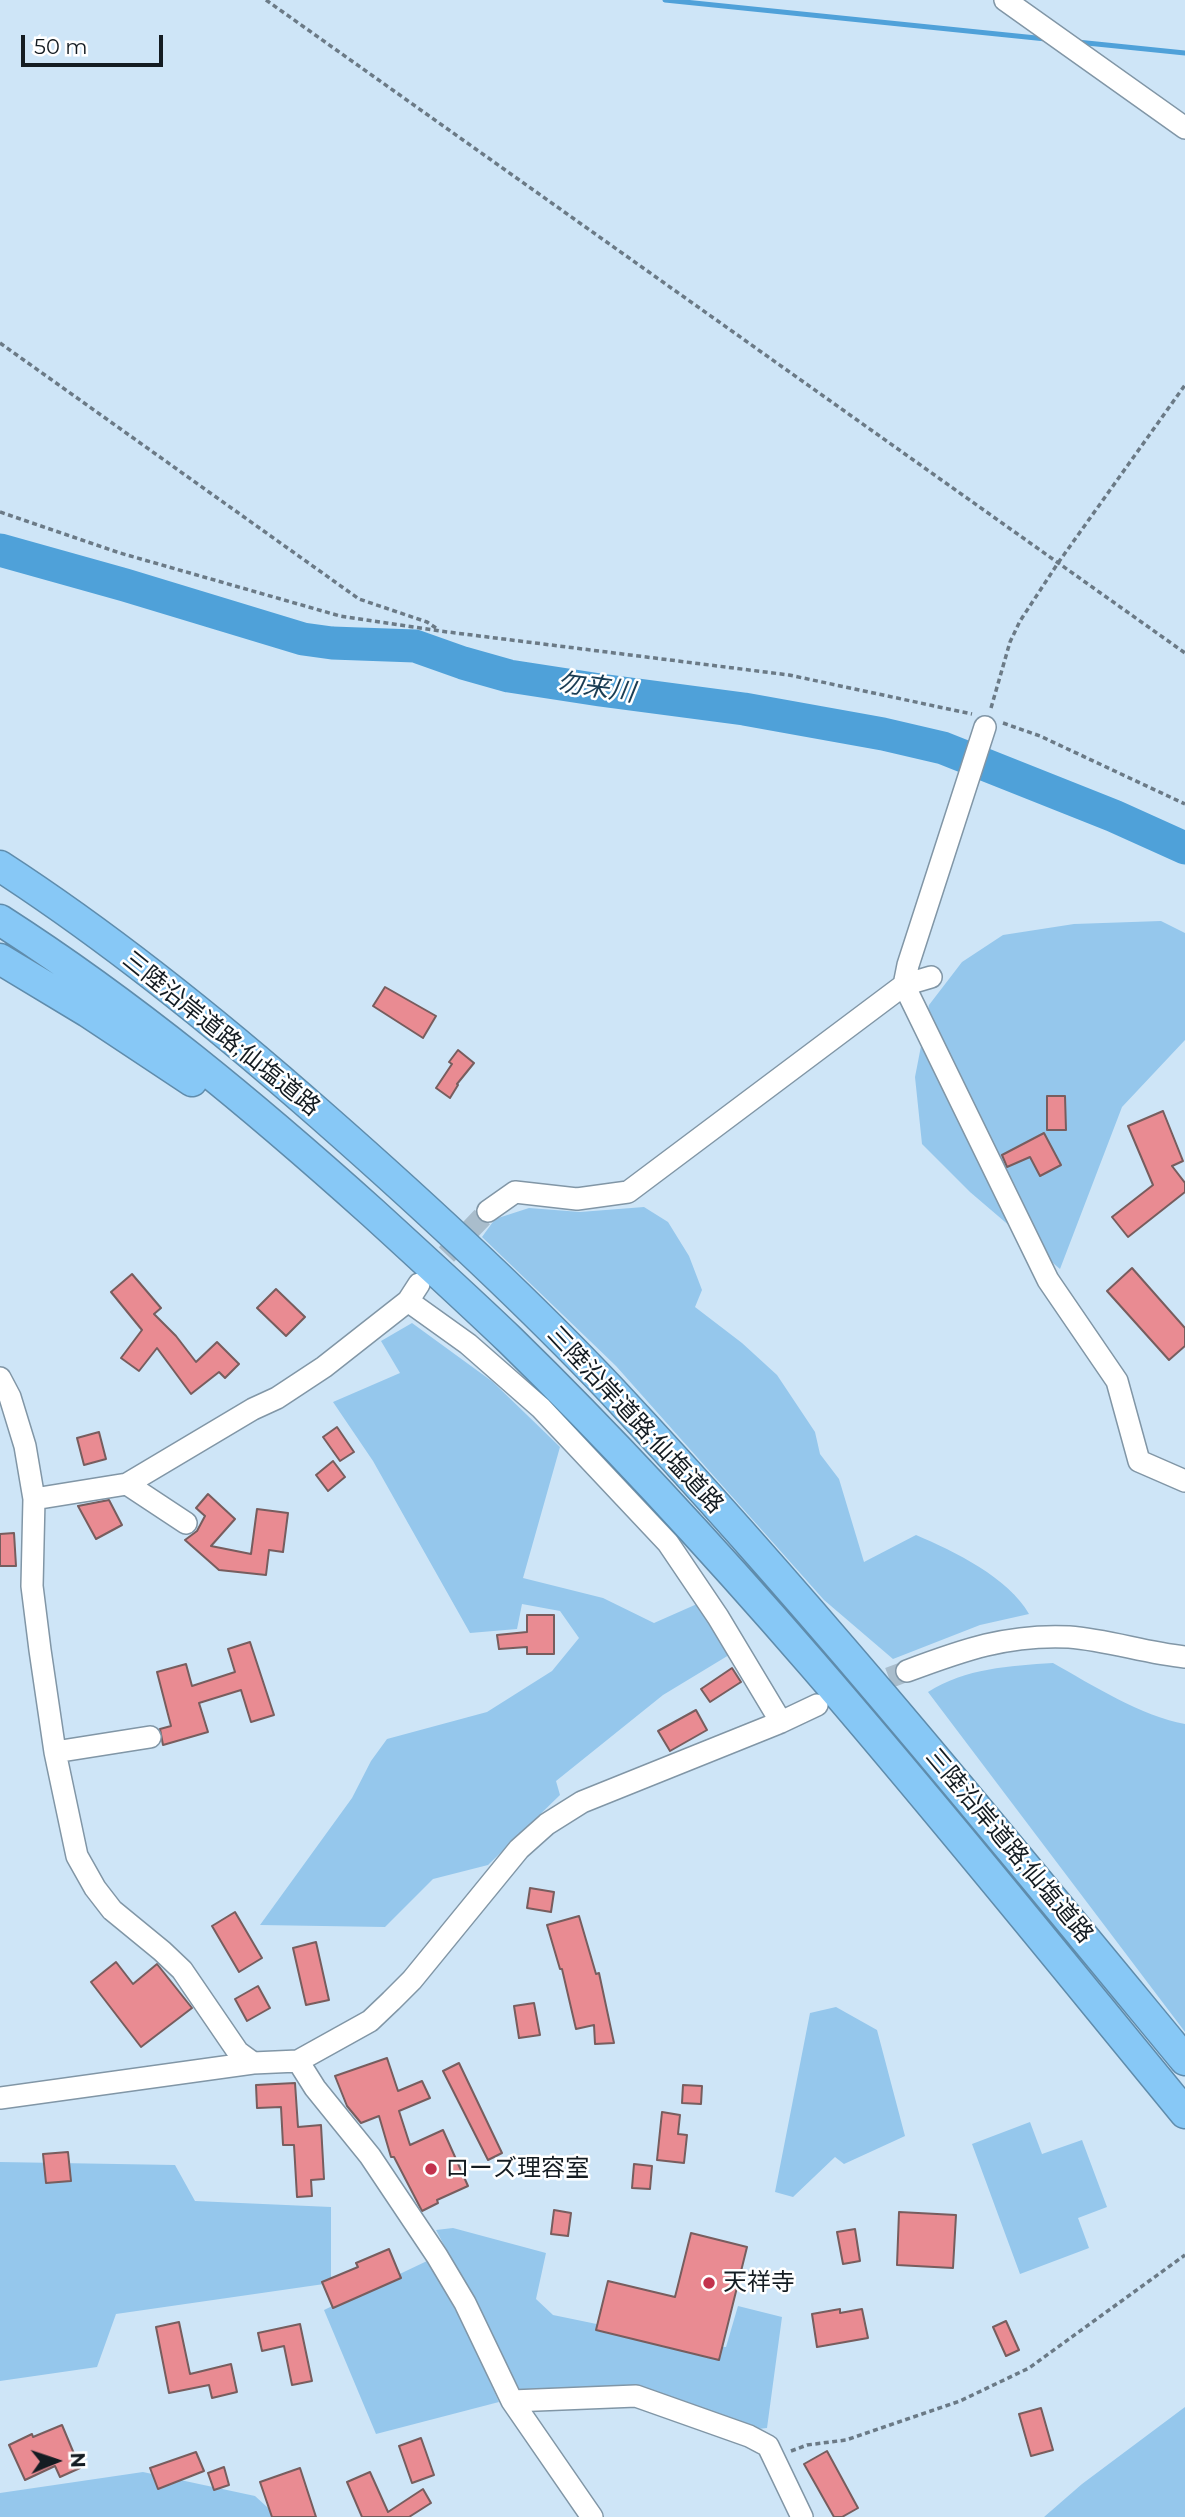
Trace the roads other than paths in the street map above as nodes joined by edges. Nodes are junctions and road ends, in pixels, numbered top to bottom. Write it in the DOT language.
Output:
graph roads {
  1 [pos="1005,0"];
  2 [pos="1185,128"];
  3 [pos="986,722"];
  4 [pos="2,867"];
  5 [pos="0,920"];
  6 [pos="0,959"];
  7 [pos="931,977"];
  8 [pos="904,985"];
  9 [pos="339,1182"];
  10 [pos="488,1211"];
  11 [pos="0,1378"];
  12 [pos="1185,1481"];
  13 [pos="127,1484"];
  14 [pos="34,1499"];
  15 [pos="186,1523"];
  16 [pos="1185,1657"];
  17 [pos="907,1671"];
  18 [pos="817,1705"];
  19 [pos="781,1722"];
  20 [pos="150,1737"];
  21 [pos="55,1752"];
  22 [pos="1185,2060"];
  23 [pos="298,2061"];
  24 [pos="253,2063"];
  25 [pos="0,2098"];
  26 [pos="1185,2113"];
  27 [pos="512,2401"];
  28 [pos="592,2517"];
  29 [pos="802,2517"];
  1 -- 2 [label="street"];
  3 -- 8 [label="street"];
  4 -- 22 [label="highway, 三陸沿岸道路;仙塩道路"];
  5 -- 9 [label="highway, 三陸沿岸道路;仙塩道路"];
  6 -- 9 [label="highway"];
  7 -- 8 [label="street"];
  8 -- 10 [label="street"];
  8 -- 12 [label="street"];
  9 -- 26 [label="highway, 三陸沿岸道路;仙塩道路"];
  11 -- 14 [label="street"];
  13 -- 14 [label="street"];
  13 -- 15 [label="street"];
  13 -- 19 [label="street"];
  14 -- 21 [label="street"];
  16 -- 17 [label="street"];
  18 -- 19 [label="street"];
  19 -- 23 [label="street"];
  20 -- 21 [label="street"];
  21 -- 24 [label="street"];
  23 -- 24 [label="street"];
  23 -- 27 [label="street"];
  24 -- 25 [label="street"];
  27 -- 28 [label="street"];
  27 -- 29 [label="street"];
}
